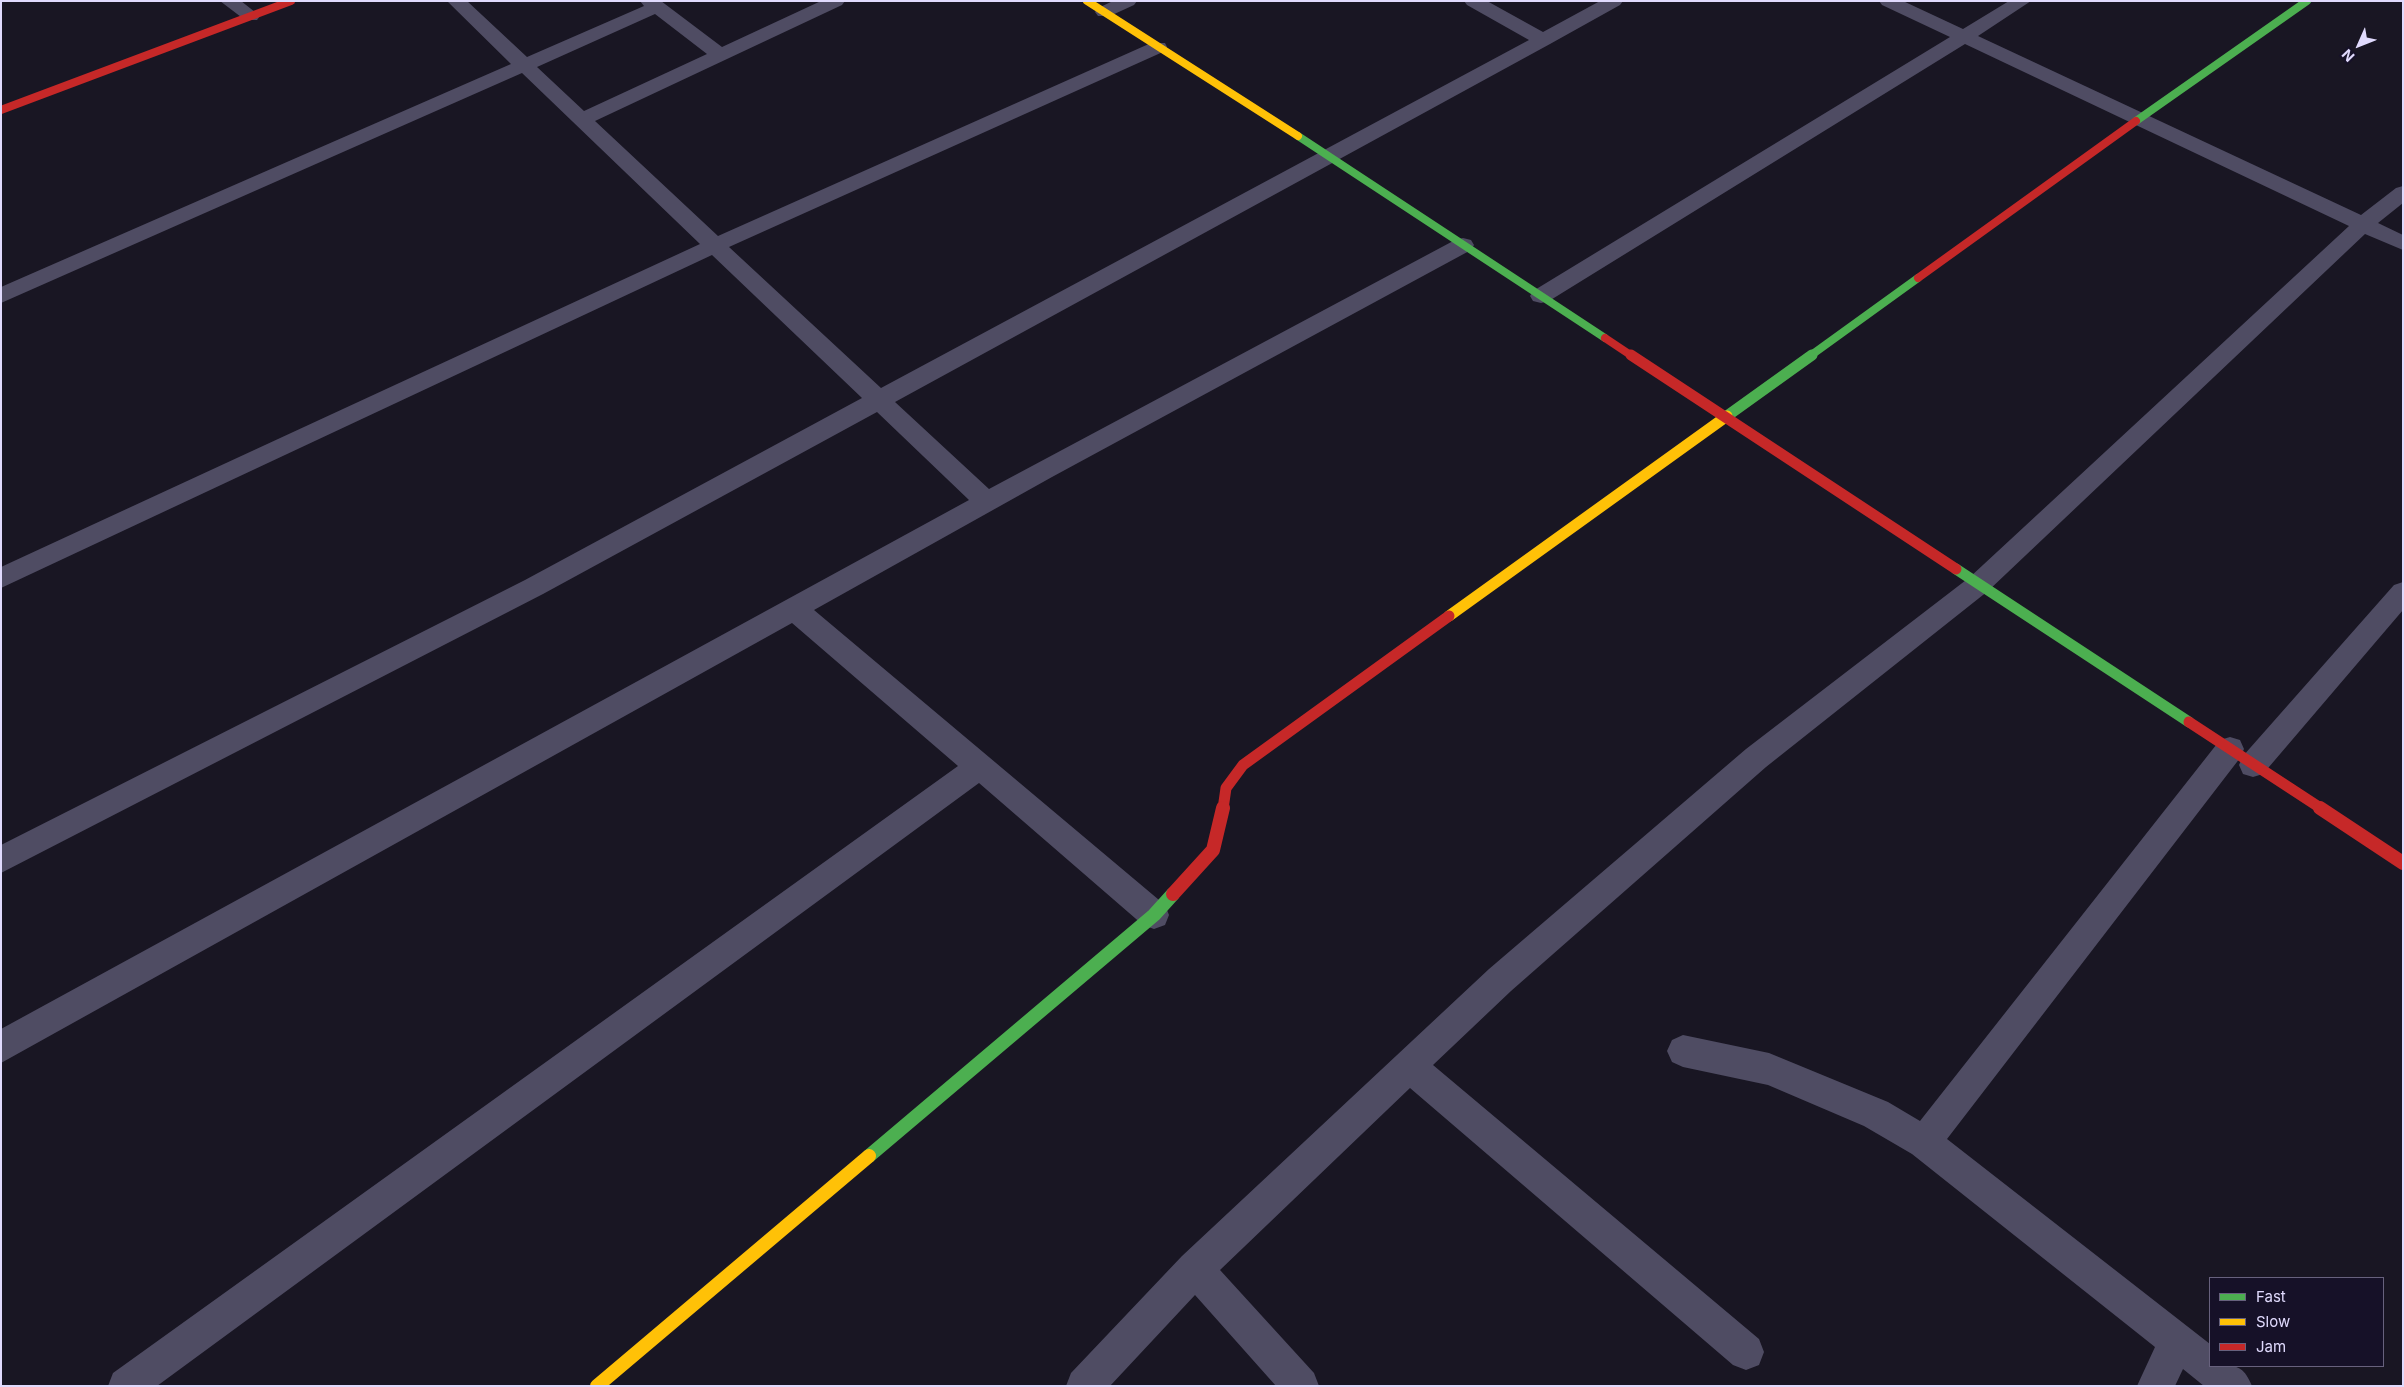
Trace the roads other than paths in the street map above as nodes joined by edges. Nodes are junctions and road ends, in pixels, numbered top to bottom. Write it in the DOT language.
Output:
graph roads {
  1 [pos="229,1"];
  2 [pos="291,1"];
  3 [pos="456,1"];
  4 [pos="836,1"];
  5 [pos="1087,1"];
  6 [pos="1128,1"];
  7 [pos="1473,1"];
  8 [pos="1614,1"];
  9 [pos="1888,1"];
  10 [pos="2022,1"];
  11 [pos="2307,1"];
  12 [pos="653,4"];
  13 [pos="1104,12"];
  14 [pos="251,16"];
  15 [pos="1963,37"];
  16 [pos="1542,40"];
  17 [pos="1158,47"];
  18 [pos="720,55"];
  19 [pos="524,66"];
  20 [pos="1,110"];
  21 [pos="2138,119"];
  22 [pos="581,120"];
  23 [pos="1327,155"];
  24 [pos="2403,192"];
  25 [pos="2363,224"];
  26 [pos="2403,243"];
  27 [pos="715,245"];
  28 [pos="1463,245"];
  29 [pos="1,296"];
  30 [pos="1541,296"];
  31 [pos="878,399"];
  32 [pos="1725,417"];
  33 [pos="987,502"];
  34 [pos="1,578"];
  35 [pos="1979,584"];
  36 [pos="2403,592"];
  37 [pos="794,609"];
  38 [pos="2242,757"];
  39 [pos="979,767"];
  40 [pos="1,860"];
  41 [pos="2403,863"];
  42 [pos="1154,915"];
  43 [pos="1,1047"];
  44 [pos="1683,1050"];
  45 [pos="1409,1066"];
  46 [pos="1924,1142"];
  47 [pos="1195,1269"];
  48 [pos="2177,1341"];
  49 [pos="1746,1352"];
  50 [pos="2209,1366"];
  51 [pos="2210,1367"];
  52 [pos="126,1386"];
  53 [pos="597,1386"];
  54 [pos="1084,1386"];
  55 [pos="1301,1386"];
  56 [pos="2155,1386"];
  57 [pos="2234,1386"];
  1 -- 14 [label="street"];
  2 -- 14 [label="street"];
  3 -- 19 [label="street"];
  4 -- 18 [label="street"];
  5 -- 13 [label="street"];
  6 -- 13 [label="street"];
  7 -- 16 [label="street"];
  8 -- 16 [label="street"];
  9 -- 15 [label="street"];
  10 -- 15 [label="street"];
  11 -- 21 [label="street"];
  12 -- 18 [label="street"];
  12 -- 19 [label="street"];
  13 -- 17 [label="street"];
  14 -- 20 [label="street"];
  15 -- 21 [label="street"];
  15 -- 30 [label="street"];
  16 -- 23 [label="street"];
  17 -- 23 [label="street"];
  17 -- 27 [label="street"];
  18 -- 22 [label="street"];
  19 -- 22 [label="street"];
  19 -- 29 [label="street"];
  21 -- 25 [label="street"];
  21 -- 32 [label="street"];
  22 -- 27 [label="street"];
  23 -- 28 [label="street"];
  23 -- 31 [label="street"];
  24 -- 25 [label="street"];
  25 -- 26 [label="street"];
  25 -- 35 [label="street"];
  27 -- 31 [label="street"];
  27 -- 34 [label="street"];
  28 -- 30 [label="street"];
  28 -- 33 [label="street"];
  30 -- 32 [label="street"];
  31 -- 33 [label="street"];
  31 -- 40 [label="street"];
  32 -- 35 [label="street"];
  32 -- 42 [label="street"];
  33 -- 37 [label="street"];
  35 -- 38 [label="street"];
  35 -- 45 [label="street"];
  36 -- 38 [label="street"];
  37 -- 39 [label="street"];
  37 -- 43 [label="street"];
  38 -- 41 [label="street"];
  38 -- 46 [label="street"];
  39 -- 42 [label="street"];
  39 -- 52 [label="street"];
  42 -- 53 [label="street"];
  44 -- 46 [label="street"];
  45 -- 47 [label="street"];
  45 -- 49 [label="street"];
  46 -- 48 [label="street"];
  47 -- 54 [label="street"];
  47 -- 55 [label="street"];
  48 -- 50 [label="street"];
  48 -- 56 [label="street"];
  51 -- 57 [label="street"];
}
